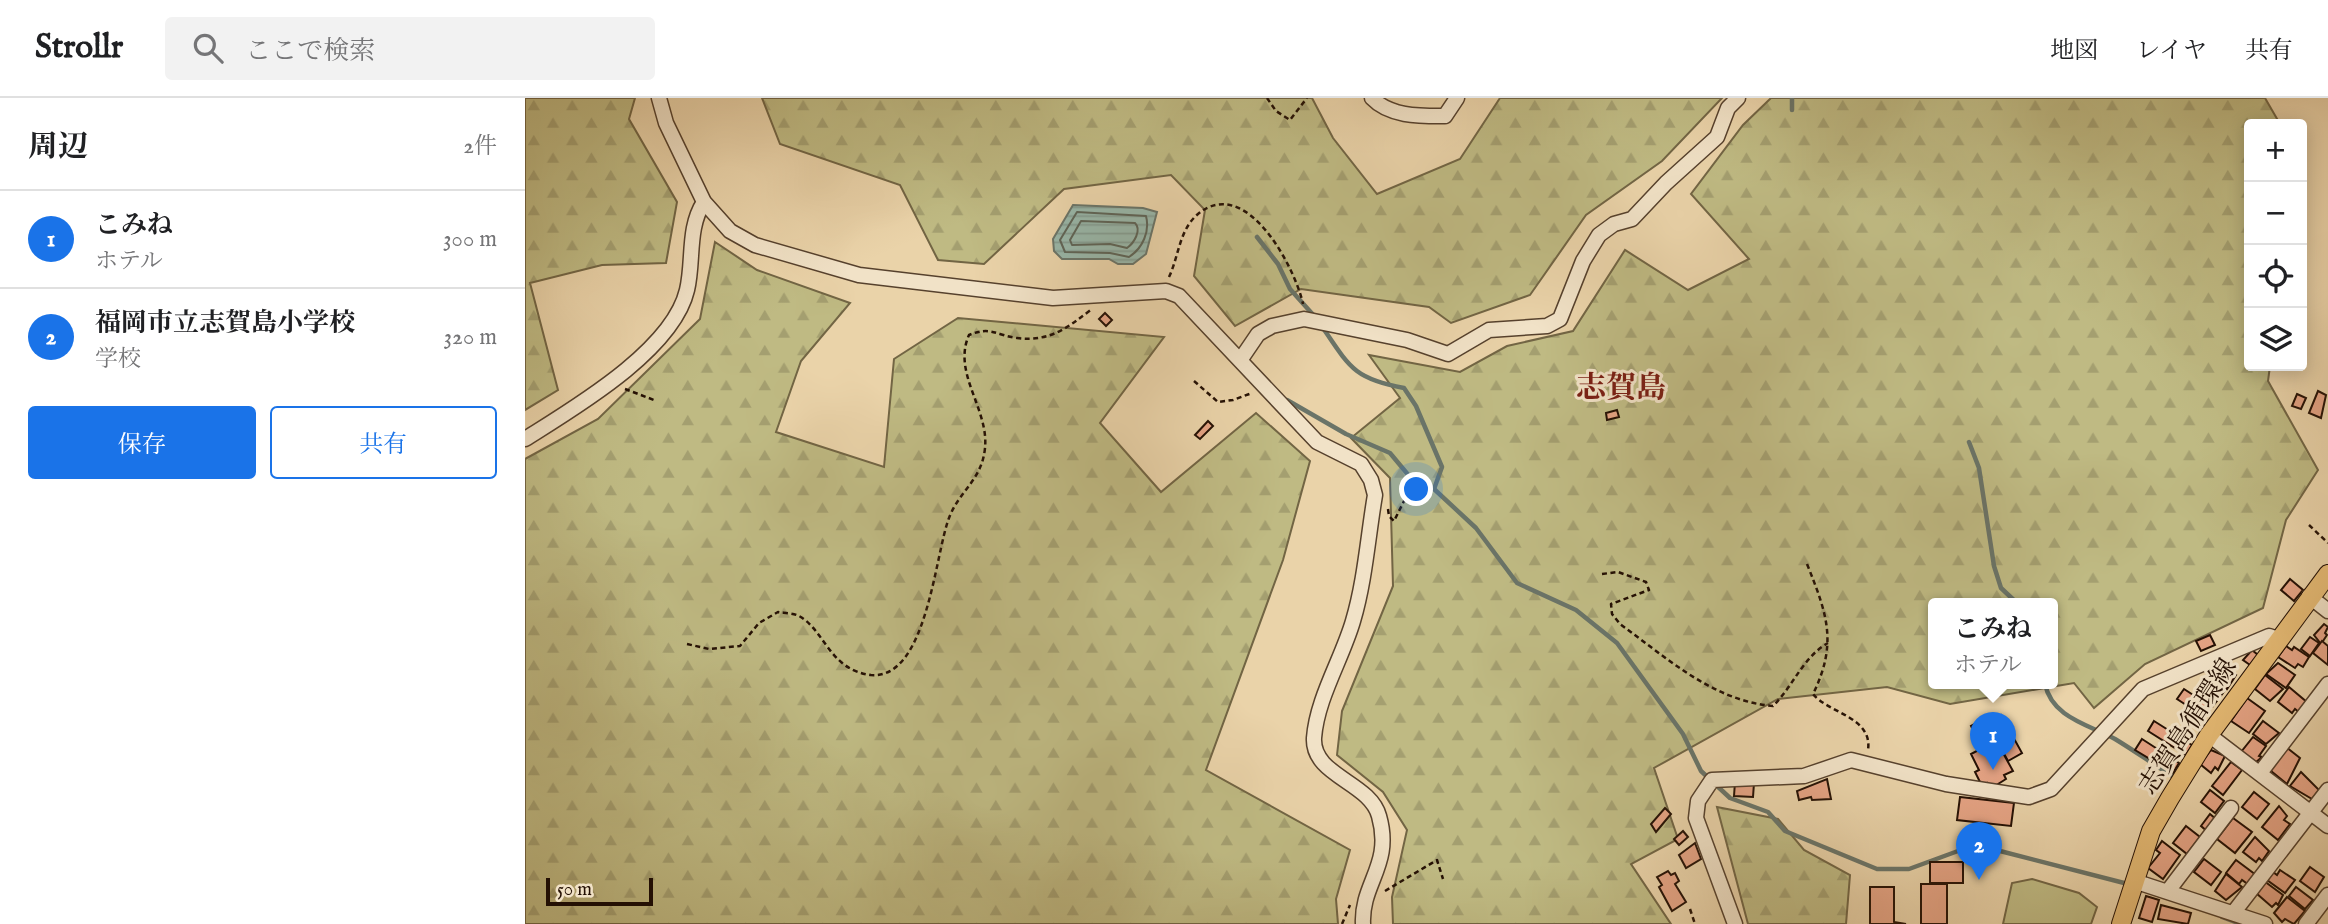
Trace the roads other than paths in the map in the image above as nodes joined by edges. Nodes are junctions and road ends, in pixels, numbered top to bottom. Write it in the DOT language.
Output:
graph roads {
  1 [pos="659,98"];
  2 [pos="1372,98"];
  3 [pos="1457,98"];
  4 [pos="1738,98"];
  5 [pos="704,202"];
  6 [pos="1241,359"];
  7 [pos="525,439"];
  8 [pos="2328,574"];
  9 [pos="2309,596"];
  10 [pos="2328,611"];
  11 [pos="2278,639"];
  12 [pos="2328,684"];
  13 [pos="2209,735"];
  14 [pos="2260,773"];
  15 [pos="2328,790"];
  16 [pos="2231,808"];
  17 [pos="2312,812"];
  18 [pos="2328,826"];
  19 [pos="2132,887"];
  20 [pos="2168,891"];
  21 [pos="2328,895"];
  22 [pos="2234,912"];
  23 [pos="1363,924"];
  24 [pos="1735,924"];
  25 [pos="2121,924"];
  26 [pos="2265,924"];
  27 [pos="2307,924"];
  1 -- 5 [label="street"];
  2 -- 3 [label="street"];
  4 -- 6 [label="street"];
  5 -- 6 [label="street"];
  5 -- 7 [label="street"];
  6 -- 23 [label="street"];
  8 -- 9 [label="main road, 志賀島循環線"];
  9 -- 10 [label="street"];
  9 -- 11 [label="main road, 志賀島循環線"];
  11 -- 13 [label="main road, 志賀島循環線"];
  11 -- 24 [label="street"];
  12 -- 14 [label="street"];
  13 -- 14 [label="street"];
  13 -- 19 [label="main road, 志賀島循環線"];
  14 -- 17 [label="street"];
  15 -- 17 [label="street"];
  16 -- 20 [label="street"];
  17 -- 18 [label="street"];
  17 -- 22 [label="street"];
  19 -- 20 [label="street"];
  19 -- 25 [label="main road, 志賀島循環線"];
  20 -- 22 [label="street"];
  21 -- 27 [label="street"];
  22 -- 26 [label="street"];
}
